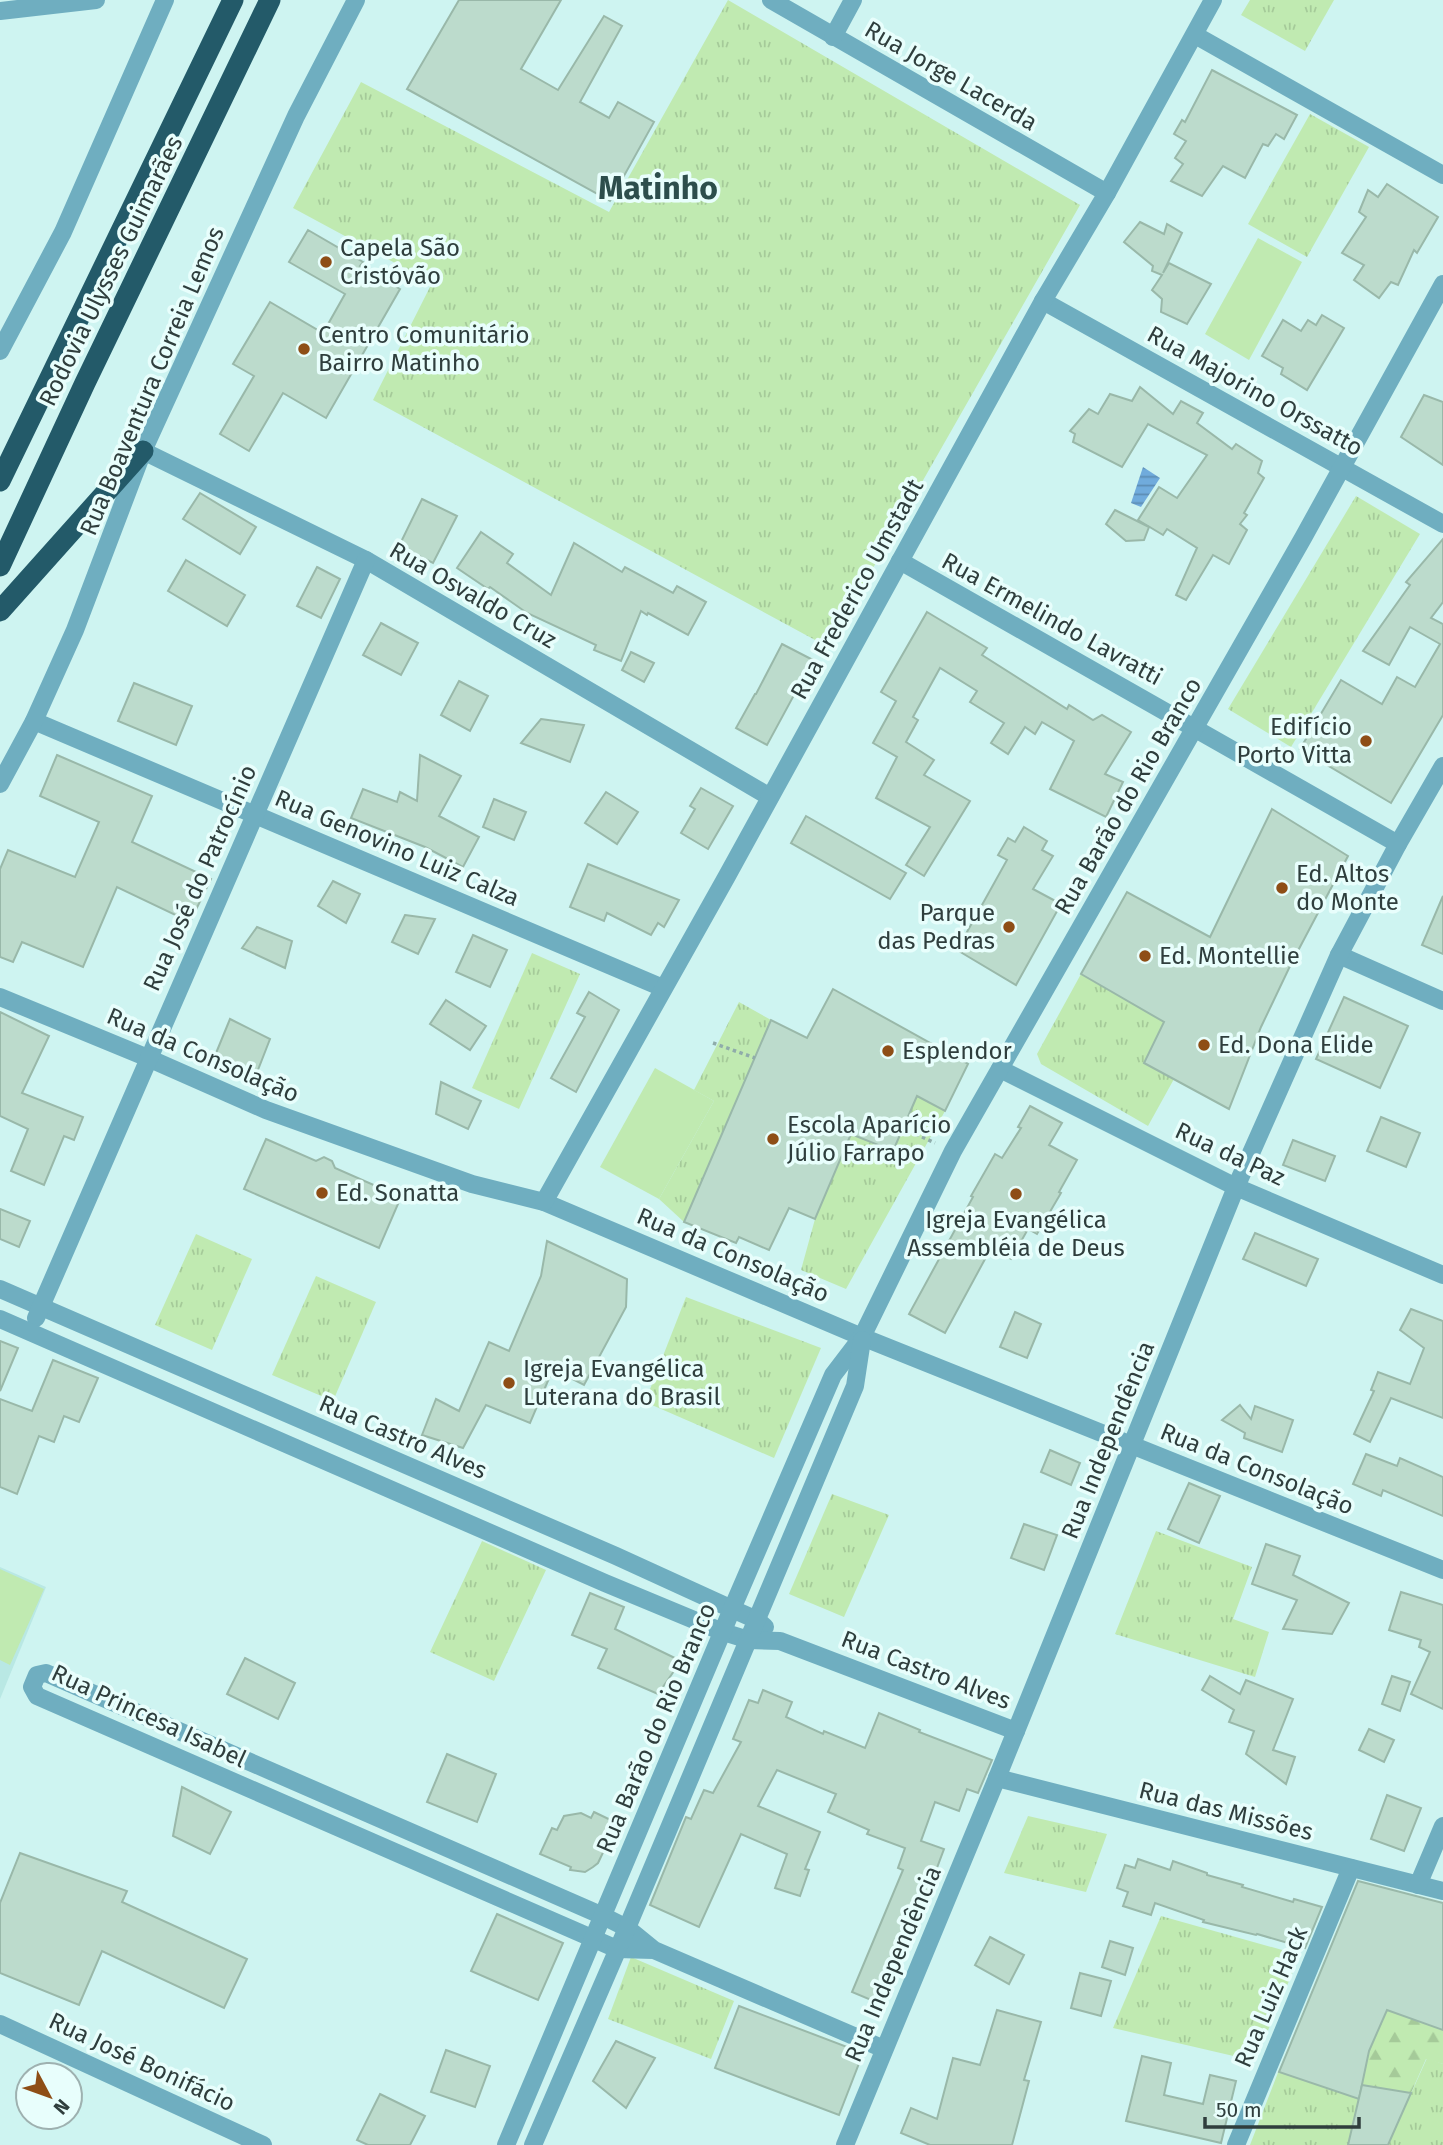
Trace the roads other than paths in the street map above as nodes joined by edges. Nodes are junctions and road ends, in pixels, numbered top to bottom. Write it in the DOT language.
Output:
graph roads {
  1 [pos="96,0"];
  2 [pos="165,0"];
  3 [pos="233,0"];
  4 [pos="270,0"];
  5 [pos="356,0"];
  6 [pos="771,0"];
  7 [pos="853,0"];
  8 [pos="1213,0"];
  9 [pos="0,11"];
  10 [pos="1195,35"];
  11 [pos="833,37"];
  12 [pos="1443,174"];
  13 [pos="1107,193"];
  14 [pos="1443,284"];
  15 [pos="1043,301"];
  16 [pos="0,351"];
  17 [pos="25,430"];
  18 [pos="143,451"];
  19 [pos="0,465"];
  20 [pos="1343,469"];
  21 [pos="0,481"];
  22 [pos="1443,524"];
  23 [pos="366,560"];
  24 [pos="900,561"];
  25 [pos="0,566"];
  26 [pos="0,611"];
  27 [pos="34,721"];
  28 [pos="1196,728"];
  29 [pos="1443,766"];
  30 [pos="0,784"];
  31 [pos="770,797"];
  32 [pos="255,814"];
  33 [pos="1398,844"];
  34 [pos="1339,955"];
  35 [pos="663,988"];
  36 [pos="0,997"];
  37 [pos="1443,1001"];
  38 [pos="148,1058"];
  39 [pos="1000,1069"];
  40 [pos="1236,1187"];
  41 [pos="544,1202"];
  42 [pos="1443,1275"];
  43 [pos="0,1289"];
  44 [pos="41,1306"];
  45 [pos="0,1319"];
  46 [pos="30,1332"];
  47 [pos="862,1337"];
  48 [pos="170,1363"];
  49 [pos="160,1389"];
  50 [pos="274,1407"];
  51 [pos="263,1434"];
  52 [pos="1132,1446"];
  53 [pos="430,1475"];
  54 [pos="785,1490"];
  55 [pos="809,1500"];
  56 [pos="419,1502"];
  57 [pos="529,1518"];
  58 [pos="518,1545"];
  59 [pos="616,1556"];
  60 [pos="1443,1570"];
  61 [pos="605,1583"];
  62 [pos="732,1608"];
  63 [pos="757,1620"];
  64 [pos="723,1632"];
  65 [pos="749,1640"];
  66 [pos="780,1641"];
  67 [pos="172,1728"];
  68 [pos="1016,1731"];
  69 [pos="679,1735"];
  70 [pos="703,1744"];
  71 [pos="162,1751"];
  72 [pos="229,1753"];
  73 [pos="220,1776"];
  74 [pos="284,1777"];
  75 [pos="997,1778"];
  76 [pos="275,1800"];
  77 [pos="343,1802"];
  78 [pos="645,1818"];
  79 [pos="393,1824"];
  80 [pos="334,1826"];
  81 [pos="670,1826"];
  82 [pos="1443,1826"];
  83 [pos="383,1847"];
  84 [pos="451,1849"];
  85 [pos="1351,1868"];
  86 [pos="441,1872"];
  87 [pos="510,1875"];
  88 [pos="1418,1885"];
  89 [pos="1443,1892"];
  90 [pos="502,1899"];
  91 [pos="603,1916"];
  92 [pos="627,1928"];
  93 [pos="593,1939"];
  94 [pos="617,1949"];
  95 [pos="654,1950"];
  96 [pos="0,2024"];
  97 [pos="552,2040"];
  98 [pos="575,2049"];
  99 [pos="884,2049"];
  100 [pos="509,2138"];
  101 [pos="534,2143"];
  102 [pos="263,2145"];
  103 [pos="845,2145"];
  104 [pos="1236,2145"];
  1 -- 9 [label="street"];
  2 -- 16 [label="street"];
  3 -- 17 [label="highway, Rodovia Ulysses Guimarães"];
  4 -- 25 [label="highway, Rodovia Ulysses Guimarães"];
  5 -- 18 [label="street, Rua Boaventura Correia Lemos"];
  6 -- 11 [label="street, Rua Jorge Lacerda"];
  7 -- 11 [label="street"];
  8 -- 10 [label="street, Rua Frederico Umstadt"];
  10 -- 12 [label="street"];
  10 -- 13 [label="street, Rua Frederico Umstadt"];
  11 -- 13 [label="street, Rua Jorge Lacerda"];
  13 -- 15 [label="street, Rua Frederico Umstadt"];
  14 -- 20 [label="street, Rua Barão do Rio Branco"];
  15 -- 20 [label="street, Rua Majorino Orssatto"];
  15 -- 24 [label="street, Rua Frederico Umstadt"];
  17 -- 19 [label="highway"];
  17 -- 21 [label="highway, Rodovia Ulysses Guimarães"];
  18 -- 23 [label="street, Rua Osvaldo Cruz"];
  18 -- 26 [label="highway"];
  18 -- 27 [label="street, Rua Boaventura Correia Lemos"];
  20 -- 22 [label="street, Rua Majorino Orssatto"];
  20 -- 28 [label="street, Rua Barão do Rio Branco"];
  23 -- 31 [label="street, Rua Osvaldo Cruz"];
  23 -- 32 [label="street, Rua José do Patrocínio"];
  24 -- 28 [label="street, Rua Ermelindo Lavratti"];
  24 -- 31 [label="street, Rua Frederico Umstadt"];
  27 -- 30 [label="street, Rua Boaventura Correia Lemos"];
  27 -- 32 [label="street, Rua Genovino Luiz Calza"];
  28 -- 33 [label="street, Rua Ermelindo Lavratti"];
  28 -- 39 [label="street, Rua Barão do Rio Branco"];
  29 -- 33 [label="street, Rua Independência"];
  31 -- 35 [label="street, Rua Frederico Umstadt"];
  32 -- 35 [label="street, Rua Genovino Luiz Calza"];
  32 -- 38 [label="street, Rua José do Patrocínio"];
  33 -- 34 [label="street, Rua Independência"];
  34 -- 37 [label="street"];
  34 -- 40 [label="street, Rua Independência"];
  35 -- 41 [label="street, Rua Frederico Umstadt"];
  36 -- 38 [label="street, Rua da Consolação"];
  38 -- 41 [label="street, Rua da Consolação"];
  38 -- 44 [label="street, Rua José do Patrocínio"];
  39 -- 40 [label="street, Rua da Paz"];
  39 -- 47 [label="street, Rua Barão do Rio Branco"];
  40 -- 42 [label="street, Rua da Paz"];
  40 -- 52 [label="street, Rua Independência"];
  41 -- 47 [label="street, Rua da Consolação"];
  43 -- 44 [label="street, Rua Castro Alves"];
  44 -- 46 [label="street, Rua José do Patrocínio"];
  44 -- 48 [label="street, Rua Castro Alves"];
  45 -- 46 [label="street, Rua Castro Alves"];
  46 -- 49 [label="street, Rua Castro Alves"];
  47 -- 52 [label="street, Rua da Consolação"];
  47 -- 54 [label="street, Rua Barão do Rio Branco"];
  47 -- 55 [label="street, Rua Barão do Rio Branco"];
  48 -- 49 [label="street"];
  48 -- 50 [label="street, Rua Castro Alves"];
  49 -- 51 [label="street, Rua Castro Alves"];
  50 -- 51 [label="street"];
  50 -- 53 [label="street, Rua Castro Alves"];
  51 -- 56 [label="street, Rua Castro Alves"];
  52 -- 60 [label="street, Rua da Consolação"];
  52 -- 68 [label="street, Rua Independência"];
  53 -- 56 [label="street"];
  53 -- 57 [label="street, Rua Castro Alves"];
  54 -- 55 [label="street"];
  54 -- 62 [label="street, Rua Barão do Rio Branco"];
  55 -- 63 [label="street, Rua Barão do Rio Branco"];
  56 -- 58 [label="street, Rua Castro Alves"];
  57 -- 58 [label="street"];
  57 -- 59 [label="street, Rua Castro Alves"];
  58 -- 61 [label="street, Rua Castro Alves"];
  59 -- 61 [label="street"];
  59 -- 62 [label="street, Rua Castro Alves"];
  61 -- 64 [label="street, Rua Castro Alves"];
  62 -- 63 [label="street, Rua Castro Alves"];
  62 -- 64 [label="street, Rua Barão do Rio Branco"];
  63 -- 65 [label="street, Rua Barão do Rio Branco"];
  63 -- 66 [label="street, Rua Castro Alves"];
  64 -- 65 [label="street, Rua Castro Alves"];
  64 -- 69 [label="street, Rua Barão do Rio Branco"];
  65 -- 66 [label="street, Rua Castro Alves"];
  65 -- 70 [label="street, Rua Barão do Rio Branco"];
  66 -- 68 [label="street, Rua Castro Alves"];
  67 -- 71 [label="street"];
  67 -- 71 [label="street, Rua Princesa Isabel"];
  67 -- 72 [label="street, Rua Princesa Isabel"];
  68 -- 75 [label="street, Rua Independência"];
  69 -- 70 [label="street"];
  69 -- 78 [label="street, Rua Barão do Rio Branco"];
  70 -- 81 [label="street, Rua Barão do Rio Branco"];
  71 -- 73 [label="street, Rua Princesa Isabel"];
  72 -- 73 [label="street"];
  72 -- 74 [label="street, Rua Princesa Isabel"];
  73 -- 76 [label="street, Rua Princesa Isabel"];
  74 -- 76 [label="street"];
  74 -- 77 [label="street, Rua Princesa Isabel"];
  75 -- 85 [label="street, Rua das Missões"];
  75 -- 99 [label="street, Rua Independência"];
  76 -- 80 [label="street, Rua Princesa Isabel"];
  77 -- 79 [label="street, Rua Princesa Isabel"];
  77 -- 80 [label="street"];
  78 -- 81 [label="street"];
  78 -- 91 [label="street, Rua Barão do Rio Branco"];
  79 -- 83 [label="street"];
  79 -- 84 [label="street, Rua Princesa Isabel"];
  80 -- 83 [label="street, Rua Princesa Isabel"];
  81 -- 92 [label="street, Rua Barão do Rio Branco"];
  82 -- 88 [label="street"];
  83 -- 86 [label="street, Rua Princesa Isabel"];
  84 -- 86 [label="street"];
  84 -- 87 [label="street, Rua Princesa Isabel"];
  85 -- 88 [label="street, Rua das Missões"];
  85 -- 104 [label="street, Rua Luiz Hack"];
  86 -- 90 [label="street, Rua Princesa Isabel"];
  87 -- 90 [label="street"];
  87 -- 91 [label="street, Rua Princesa Isabel"];
  88 -- 89 [label="street, Rua das Missões"];
  90 -- 93 [label="street, Rua Princesa Isabel"];
  91 -- 92 [label="street, Rua Princesa Isabel"];
  91 -- 93 [label="street, Rua Barão do Rio Branco"];
  92 -- 94 [label="street, Rua Barão do Rio Branco"];
  92 -- 95 [label="street, Rua Princesa Isabel"];
  93 -- 94 [label="street, Rua Princesa Isabel"];
  93 -- 97 [label="street, Rua Barão do Rio Branco"];
  94 -- 95 [label="street, Rua Princesa Isabel"];
  94 -- 98 [label="street, Rua Barão do Rio Branco"];
  95 -- 99 [label="street, Rua Princesa Isabel"];
  96 -- 102 [label="street, Rua José Bonifácio"];
  97 -- 98 [label="street"];
  97 -- 100 [label="street, Rua Barão do Rio Branco"];
  98 -- 101 [label="street, Rua Barão do Rio Branco"];
  99 -- 103 [label="street, Rua Independência"];
  100 -- 101 [label="street"];
}
